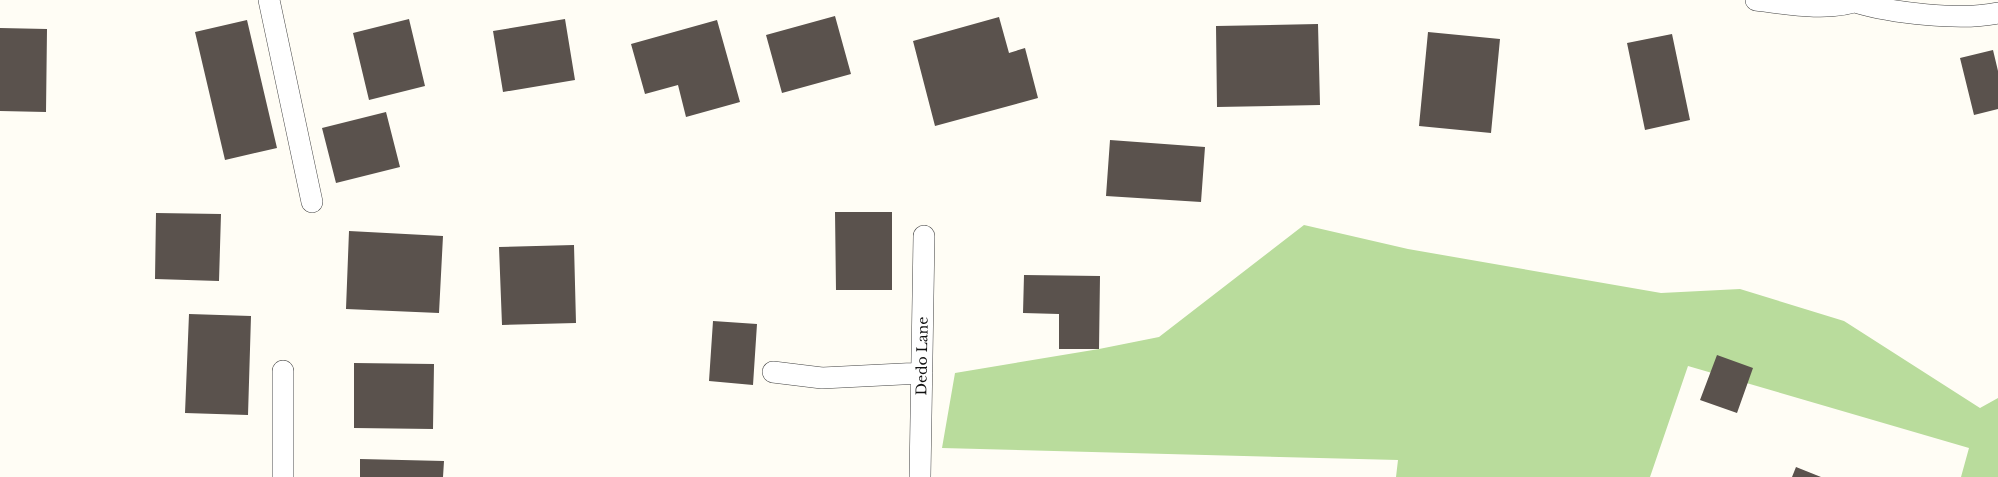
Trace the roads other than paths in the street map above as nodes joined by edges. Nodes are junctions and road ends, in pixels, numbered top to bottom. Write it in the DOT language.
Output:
graph roads {
  1 [pos="269,0"];
  2 [pos="1756,0"];
  3 [pos="1857,1"];
  4 [pos="1998,13"];
  5 [pos="312,202"];
  6 [pos="924,236"];
  7 [pos="283,371"];
  8 [pos="773,372"];
  9 [pos="922,373"];
  10 [pos="283,477"];
  11 [pos="920,477"];
  1 -- 5 [label="street"];
  2 -- 3 [label="street"];
  3 -- 4 [label="street"];
  6 -- 9 [label="street, Dedo Lane"];
  7 -- 10 [label="street"];
  8 -- 9 [label="street"];
  9 -- 11 [label="street, Dedo Lane"];
}
